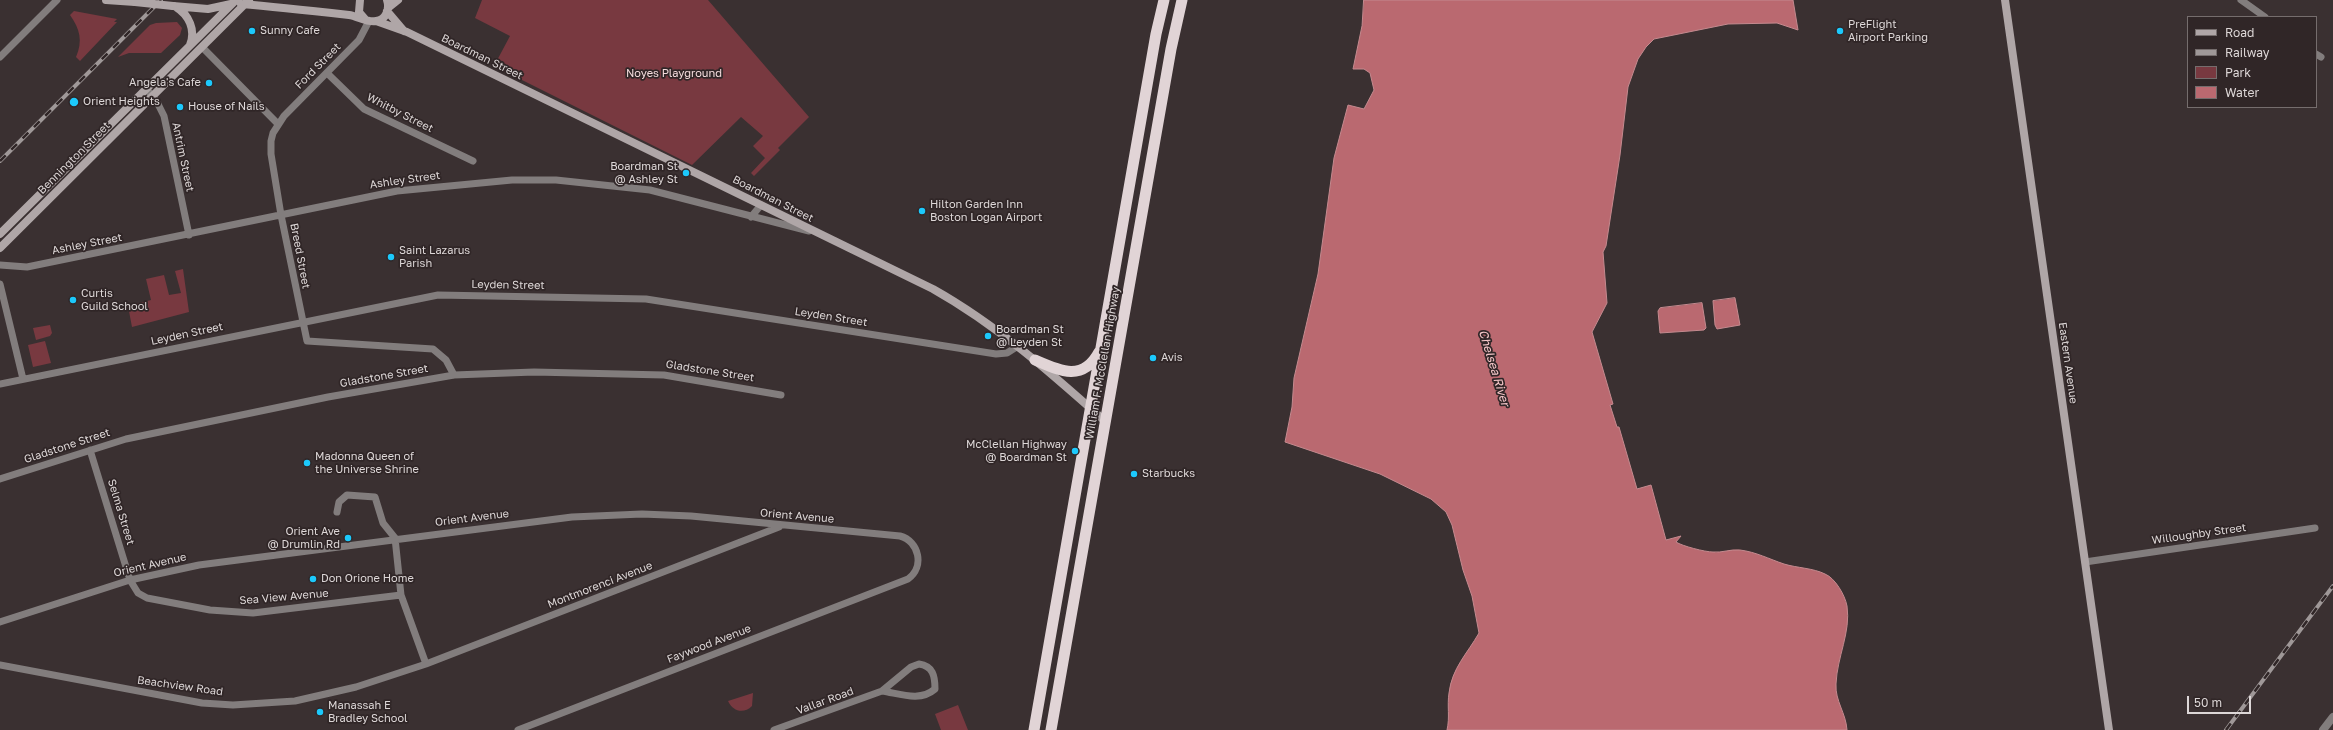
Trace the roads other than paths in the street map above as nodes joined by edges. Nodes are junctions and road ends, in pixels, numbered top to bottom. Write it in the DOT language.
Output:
graph roads {
  1 [pos="57,0"];
  2 [pos="106,0"];
  3 [pos="360,0"];
  4 [pos="398,0"];
  5 [pos="1164,0"];
  6 [pos="1182,0"];
  7 [pos="2005,0"];
  8 [pos="2241,0"];
  9 [pos="123,1"];
  10 [pos="245,1"];
  11 [pos="234,2"];
  12 [pos="173,6"];
  13 [pos="388,6"];
  14 [pos="2264,16"];
  15 [pos="370,21"];
  16 [pos="407,32"];
  17 [pos="190,46"];
  18 [pos="202,47"];
  19 [pos="0,57"];
  20 [pos="327,73"];
  21 [pos="146,89"];
  22 [pos="152,96"];
  23 [pos="278,124"];
  24 [pos="99,136"];
  25 [pos="105,142"];
  26 [pos="473,161"];
  27 [pos="761,204"];
  28 [pos="281,215"];
  29 [pos="751,217"];
  30 [pos="815,232"];
  31 [pos="0,234"];
  32 [pos="188,235"];
  33 [pos="0,248"];
  34 [pos="0,265"];
  35 [pos="0,284"];
  36 [pos="302,322"];
  37 [pos="1018,346"];
  38 [pos="1102,346"];
  39 [pos="1035,360"];
  40 [pos="454,375"];
  41 [pos="23,379"];
  42 [pos="0,384"];
  43 [pos="781,394"];
  44 [pos="1091,409"];
  45 [pos="1106,422"];
  46 [pos="90,450"];
  47 [pos="0,479"];
  48 [pos="337,512"];
  49 [pos="781,526"];
  50 [pos="2315,528"];
  51 [pos="395,538"];
  52 [pos="2085,562"];
  53 [pos="908,579"];
  54 [pos="130,580"];
  55 [pos="402,595"];
  56 [pos="0,622"];
  57 [pos="426,664"];
  58 [pos="0,665"];
  59 [pos="882,691"];
  60 [pos="2333,718"];
  61 [pos="523,729"];
  62 [pos="774,730"];
  63 [pos="1034,730"];
  64 [pos="1051,730"];
  65 [pos="2109,730"];
  66 [pos="2323,730"];
  1 -- 19 [label="street"];
  2 -- 9 [label="main road"];
  3 -- 15 [label="main road"];
  4 -- 13 [label="main road"];
  5 -- 38 [label="highway, William F. McClellan Highway"];
  6 -- 45 [label="highway, William F. McClellan Highway"];
  7 -- 52 [label="main road, Eastern Avenue"];
  8 -- 14 [label="street"];
  9 -- 12 [label="main road, bridge"];
  10 -- 11 [label="main road"];
  10 -- 15 [label="main road, Boardman Street"];
  10 -- 18 [label="main road, Bennington Street"];
  11 -- 12 [label="main road"];
  11 -- 17 [label="main road, Bennington Street"];
  12 -- 17 [label="main road"];
  13 -- 15 [label="main road"];
  13 -- 16 [label="main road, Boardman Street"];
  15 -- 16 [label="main road, Boardman Street"];
  15 -- 20 [label="street, Ford Street"];
  16 -- 27 [label="main road, Boardman Street"];
  17 -- 21 [label="main road, Bennington Street"];
  18 -- 22 [label="main road, Bennington Street"];
  18 -- 23 [label="street"];
  20 -- 23 [label="street, Ford Street"];
  20 -- 26 [label="street, Whitby Street"];
  21 -- 22 [label="street, Antrim Street"];
  21 -- 24 [label="main road, Bennington Street"];
  22 -- 25 [label="main road, Bennington Street"];
  22 -- 32 [label="street, Antrim Street"];
  23 -- 28 [label="street, Breed Street"];
  24 -- 25 [label="main road"];
  24 -- 31 [label="main road, Bennington Street"];
  25 -- 33 [label="main road, Bennington Street"];
  27 -- 29 [label="street"];
  27 -- 30 [label="main road, Boardman Street"];
  28 -- 29 [label="street, Ashley Street"];
  28 -- 32 [label="street, Ashley Street"];
  28 -- 36 [label="street, Breed Street"];
  29 -- 30 [label="street, Ashley Street"];
  30 -- 37 [label="main road, Boardman Street"];
  32 -- 34 [label="street, Ashley Street"];
  35 -- 41 [label="street"];
  36 -- 37 [label="street, Leyden Street"];
  36 -- 40 [label="street, Breed Street"];
  36 -- 41 [label="street, Leyden Street"];
  37 -- 39 [label="main road, Boardman Street"];
  38 -- 39 [label="highway"];
  38 -- 44 [label="highway, William F. McClellan Highway"];
  39 -- 44 [label="main road, Boardman Street"];
  40 -- 43 [label="street, Gladstone Street"];
  40 -- 46 [label="street, Gladstone Street"];
  41 -- 42 [label="street, Leyden Street"];
  44 -- 45 [label="main road, Boardman Street"];
  44 -- 63 [label="highway, William F. McClellan Highway"];
  45 -- 64 [label="highway, William F. McClellan Highway"];
  46 -- 47 [label="street, Gladstone Street"];
  46 -- 54 [label="street, Selma Street"];
  48 -- 51 [label="street"];
  49 -- 51 [label="street, Orient Avenue"];
  49 -- 53 [label="street, Orient Avenue"];
  49 -- 57 [label="street, Montmorenci Avenue"];
  50 -- 52 [label="street, Willoughby Street"];
  51 -- 54 [label="street, Orient Avenue"];
  51 -- 55 [label="street"];
  52 -- 65 [label="main road, Eastern Avenue"];
  53 -- 61 [label="street, Faywood Avenue"];
  54 -- 55 [label="street, Sea View Avenue"];
  54 -- 56 [label="street, Orient Avenue"];
  55 -- 57 [label="street"];
  57 -- 58 [label="street, Beachview Road"];
  59 -- 59 [label="street, Vallar Road"];
  59 -- 62 [label="street, Vallar Road"];
  60 -- 66 [label="street"];
}
